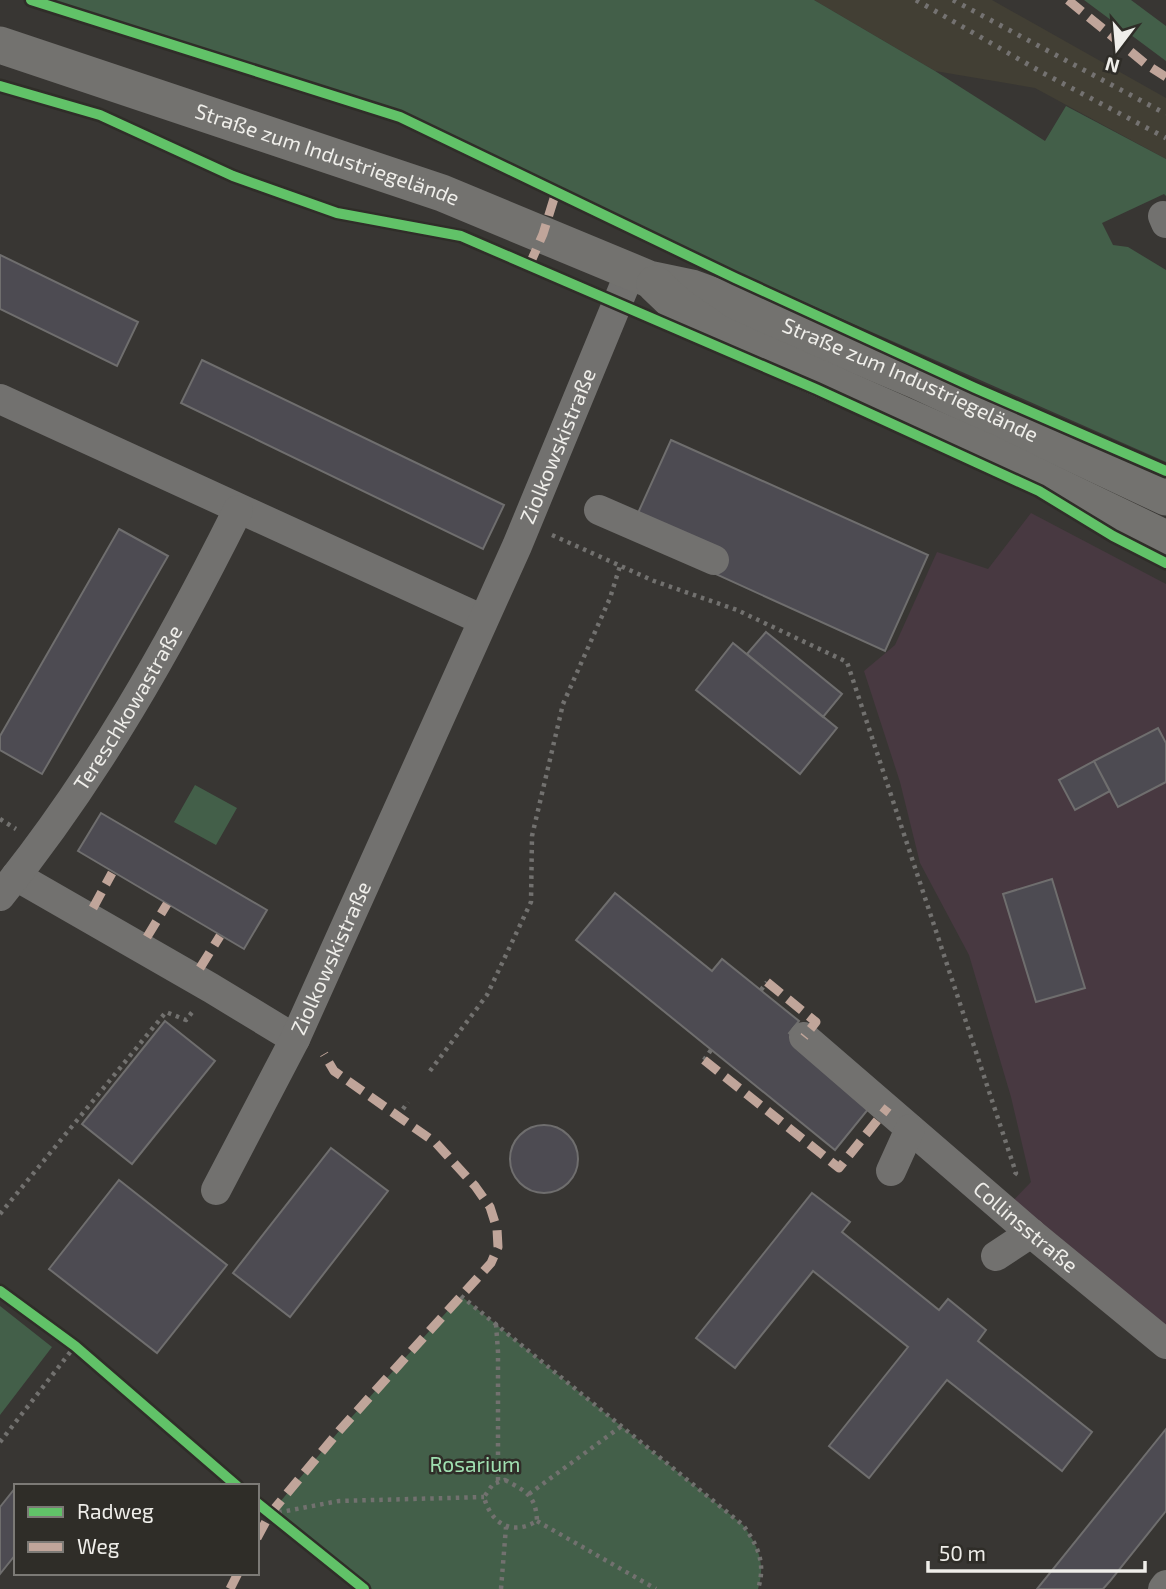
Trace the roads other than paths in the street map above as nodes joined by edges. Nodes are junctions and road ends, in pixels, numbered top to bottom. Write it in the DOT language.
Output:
graph roads {
  1 [pos="0,45"];
  2 [pos="640,274"];
  3 [pos="0,399"];
  4 [pos="1166,497"];
  5 [pos="238,510"];
  6 [pos="599,510"];
  7 [pos="1166,539"];
  8 [pos="714,560"];
  9 [pos="483,620"];
  10 [pos="8,886"];
  11 [pos="804,1037"];
  12 [pos="295,1039"];
  13 [pos="910,1129"];
  14 [pos="891,1171"];
  15 [pos="216,1190"];
  16 [pos="1031,1233"];
  17 [pos="996,1256"];
  18 [pos="1166,1344"];
  1 -- 2 [label="main road, Straße zum Industriegelände"];
  2 -- 4 [label="main road, Straße zum Industriegelände"];
  2 -- 7 [label="main road, Straße zum Industriegelände"];
  2 -- 9 [label="street, Ziolkowskistraße"];
  3 -- 5 [label="street"];
  5 -- 9 [label="street"];
  5 -- 10 [label="street, Tereschkowastraße"];
  6 -- 8 [label="street"];
  9 -- 12 [label="street, Ziolkowskistraße"];
  10 -- 12 [label="street, Ziolkowskistraße"];
  11 -- 13 [label="street, Collinsstraße"];
  12 -- 15 [label="street"];
  13 -- 14 [label="street"];
  13 -- 16 [label="street, Collinsstraße"];
  16 -- 17 [label="street"];
  16 -- 18 [label="street, Collinsstraße"];
}
